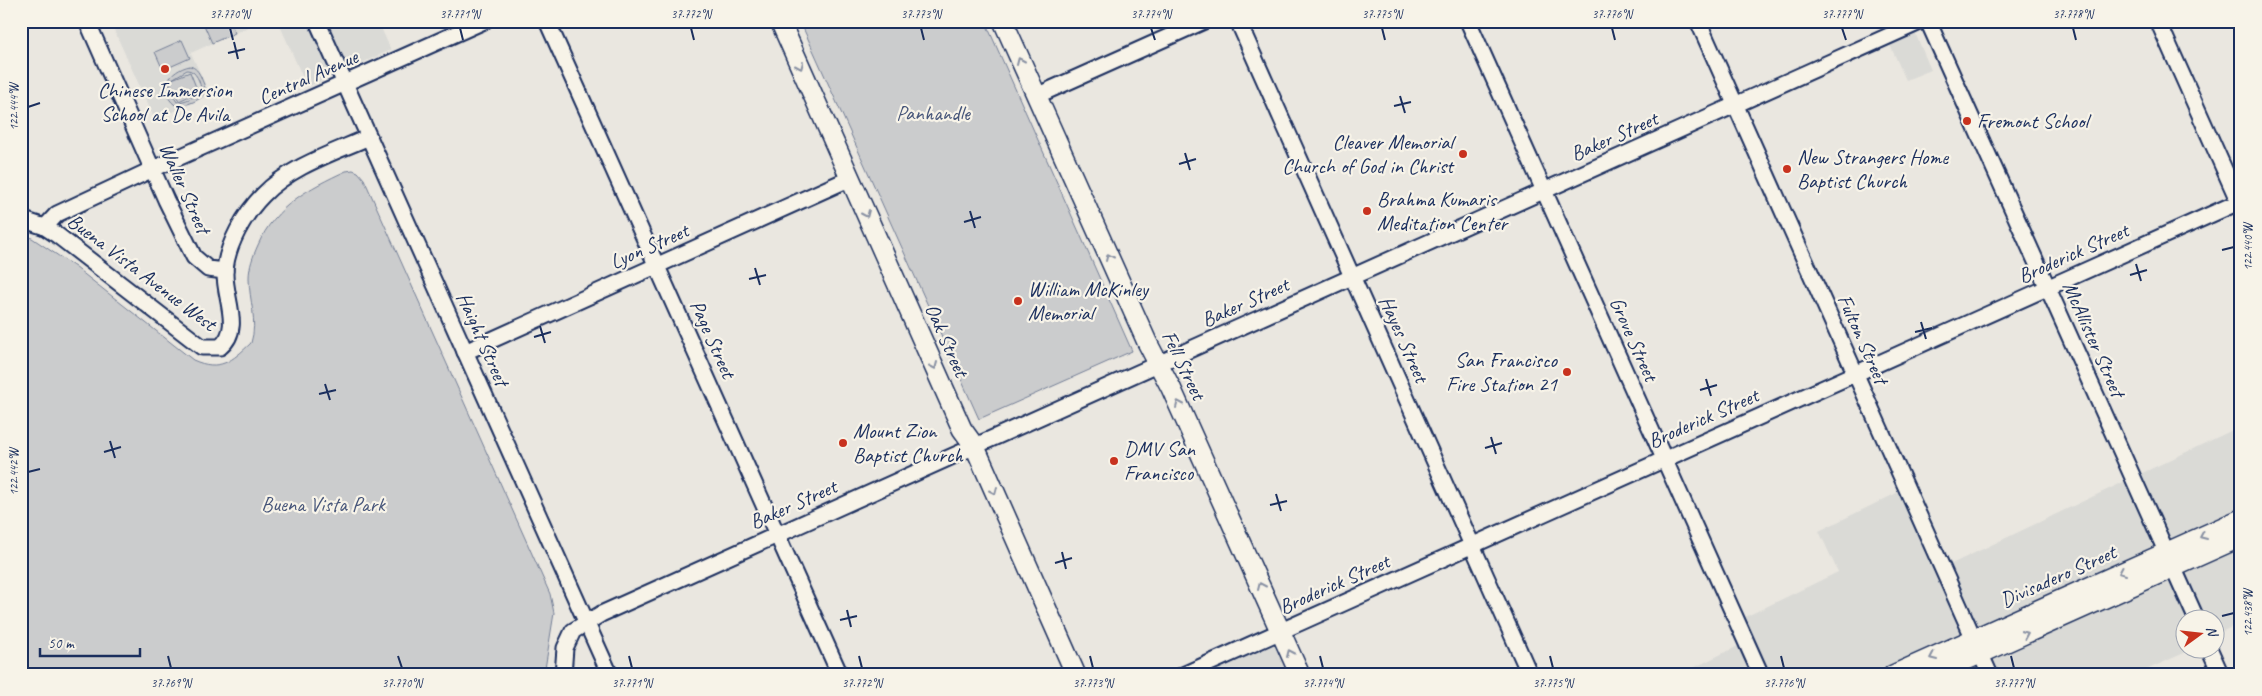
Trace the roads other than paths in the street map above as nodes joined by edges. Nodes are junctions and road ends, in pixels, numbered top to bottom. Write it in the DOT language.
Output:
graph roads {
  1 [pos="87,21"];
  2 [pos="317,21"];
  3 [pos="484,21"];
  4 [pos="548,21"];
  5 [pos="780,21"];
  6 [pos="1003,21"];
  7 [pos="1204,21"];
  8 [pos="1238,21"];
  9 [pos="1468,21"];
  10 [pos="1698,21"];
  11 [pos="1922,21"];
  12 [pos="1928,21"];
  13 [pos="2158,21"];
  14 [pos="345,84"];
  15 [pos="1036,96"];
  16 [pos="1735,105"];
  17 [pos="369,137"];
  18 [pos="153,169"];
  19 [pos="850,178"];
  20 [pos="1544,191"];
  21 [pos="2240,203"];
  22 [pos="21,219"];
  23 [pos="44,226"];
  24 [pos="657,266"];
  25 [pos="224,271"];
  26 [pos="1352,277"];
  27 [pos="2048,288"];
  28 [pos="465,352"];
  29 [pos="1159,364"];
  30 [pos="1855,373"];
  31 [pos="975,447"];
  32 [pos="1664,459"];
  33 [pos="2241,519"];
  34 [pos="777,535"];
  35 [pos="2241,537"];
  36 [pos="1472,545"];
  37 [pos="2169,560"];
  38 [pos="2191,608"];
  39 [pos="586,623"];
  40 [pos="1281,631"];
  41 [pos="1977,646"];
  42 [pos="2213,658"];
  43 [pos="563,675"];
  44 [pos="610,675"];
  45 [pos="840,675"];
  46 [pos="1076,675"];
  47 [pos="1183,675"];
  48 [pos="1300,675"];
  49 [pos="1530,675"];
  50 [pos="1761,675"];
  51 [pos="1893,675"];
  52 [pos="1933,675"];
  53 [pos="1990,675"];
  54 [pos="2221,675"];
  1 -- 18 [label="street, Waller Street"];
  2 -- 14 [label="street, Haight Street"];
  3 -- 14 [label="street, Central Avenue"];
  4 -- 24 [label="street, Page Street"];
  5 -- 19 [label="main road, Oak Street, one-way"];
  15 -- 6 [label="main road, Fell Street, one-way"];
  7 -- 15 [label="street"];
  8 -- 26 [label="street, Hayes Street"];
  9 -- 20 [label="street, Grove Street"];
  10 -- 16 [label="street, Fulton Street"];
  11 -- 16 [label="street, Baker Street"];
  12 -- 27 [label="street, McAllister Street"];
  13 -- 21 [label="street"];
  14 -- 17 [label="street, Haight Street"];
  14 -- 18 [label="street, Central Avenue"];
  29 -- 15 [label="main road, Fell Street, one-way"];
  16 -- 20 [label="street, Baker Street"];
  16 -- 30 [label="street, Fulton Street"];
  17 -- 25 [label="street, Buena Vista Avenue West"];
  17 -- 28 [label="street, Haight Street"];
  18 -- 23 [label="street, Central Avenue"];
  18 -- 25 [label="street, Waller Street"];
  19 -- 24 [label="street, Lyon Street"];
  19 -- 31 [label="main road, Oak Street, one-way"];
  20 -- 26 [label="street, Baker Street"];
  20 -- 32 [label="street, Grove Street"];
  21 -- 27 [label="street, Broderick Street"];
  22 -- 23 [label="street, Buena Vista Avenue West"];
  23 -- 25 [label="street, Buena Vista Avenue West"];
  24 -- 28 [label="street, Lyon Street"];
  24 -- 34 [label="street, Page Street"];
  26 -- 29 [label="street, Baker Street"];
  26 -- 36 [label="street, Hayes Street"];
  27 -- 30 [label="street, Broderick Street"];
  27 -- 37 [label="street, McAllister Street"];
  28 -- 39 [label="street, Haight Street"];
  29 -- 31 [label="street, Baker Street"];
  40 -- 29 [label="main road, Fell Street, one-way"];
  30 -- 32 [label="street, Broderick Street"];
  30 -- 41 [label="street, Fulton Street"];
  31 -- 34 [label="street, Baker Street"];
  31 -- 46 [label="main road, Oak Street, one-way"];
  32 -- 36 [label="street, Broderick Street"];
  32 -- 50 [label="street, Grove Street"];
  33 -- 37 [label="main road, Divisadero Street, one-way"];
  34 -- 39 [label="street, Baker Street"];
  34 -- 45 [label="street, Page Street"];
  35 -- 37 [label="main road, Divisadero Street"];
  36 -- 40 [label="street, Broderick Street"];
  36 -- 49 [label="street, Hayes Street"];
  37 -- 38 [label="street, McAllister Street"];
  37 -- 41 [label="main road, Divisadero Street"];
  39 -- 43 [label="street, Baker Street"];
  39 -- 44 [label="street, Haight Street"];
  40 -- 47 [label="street, Broderick Street"];
  48 -- 40 [label="main road, Fell Street, one-way"];
  41 -- 51 [label="main road, Divisadero Street, one-way"];
  41 -- 52 [label="main road, Divisadero Street"];
  41 -- 53 [label="street, Fulton Street"];
  42 -- 54 [label="street"];
}
